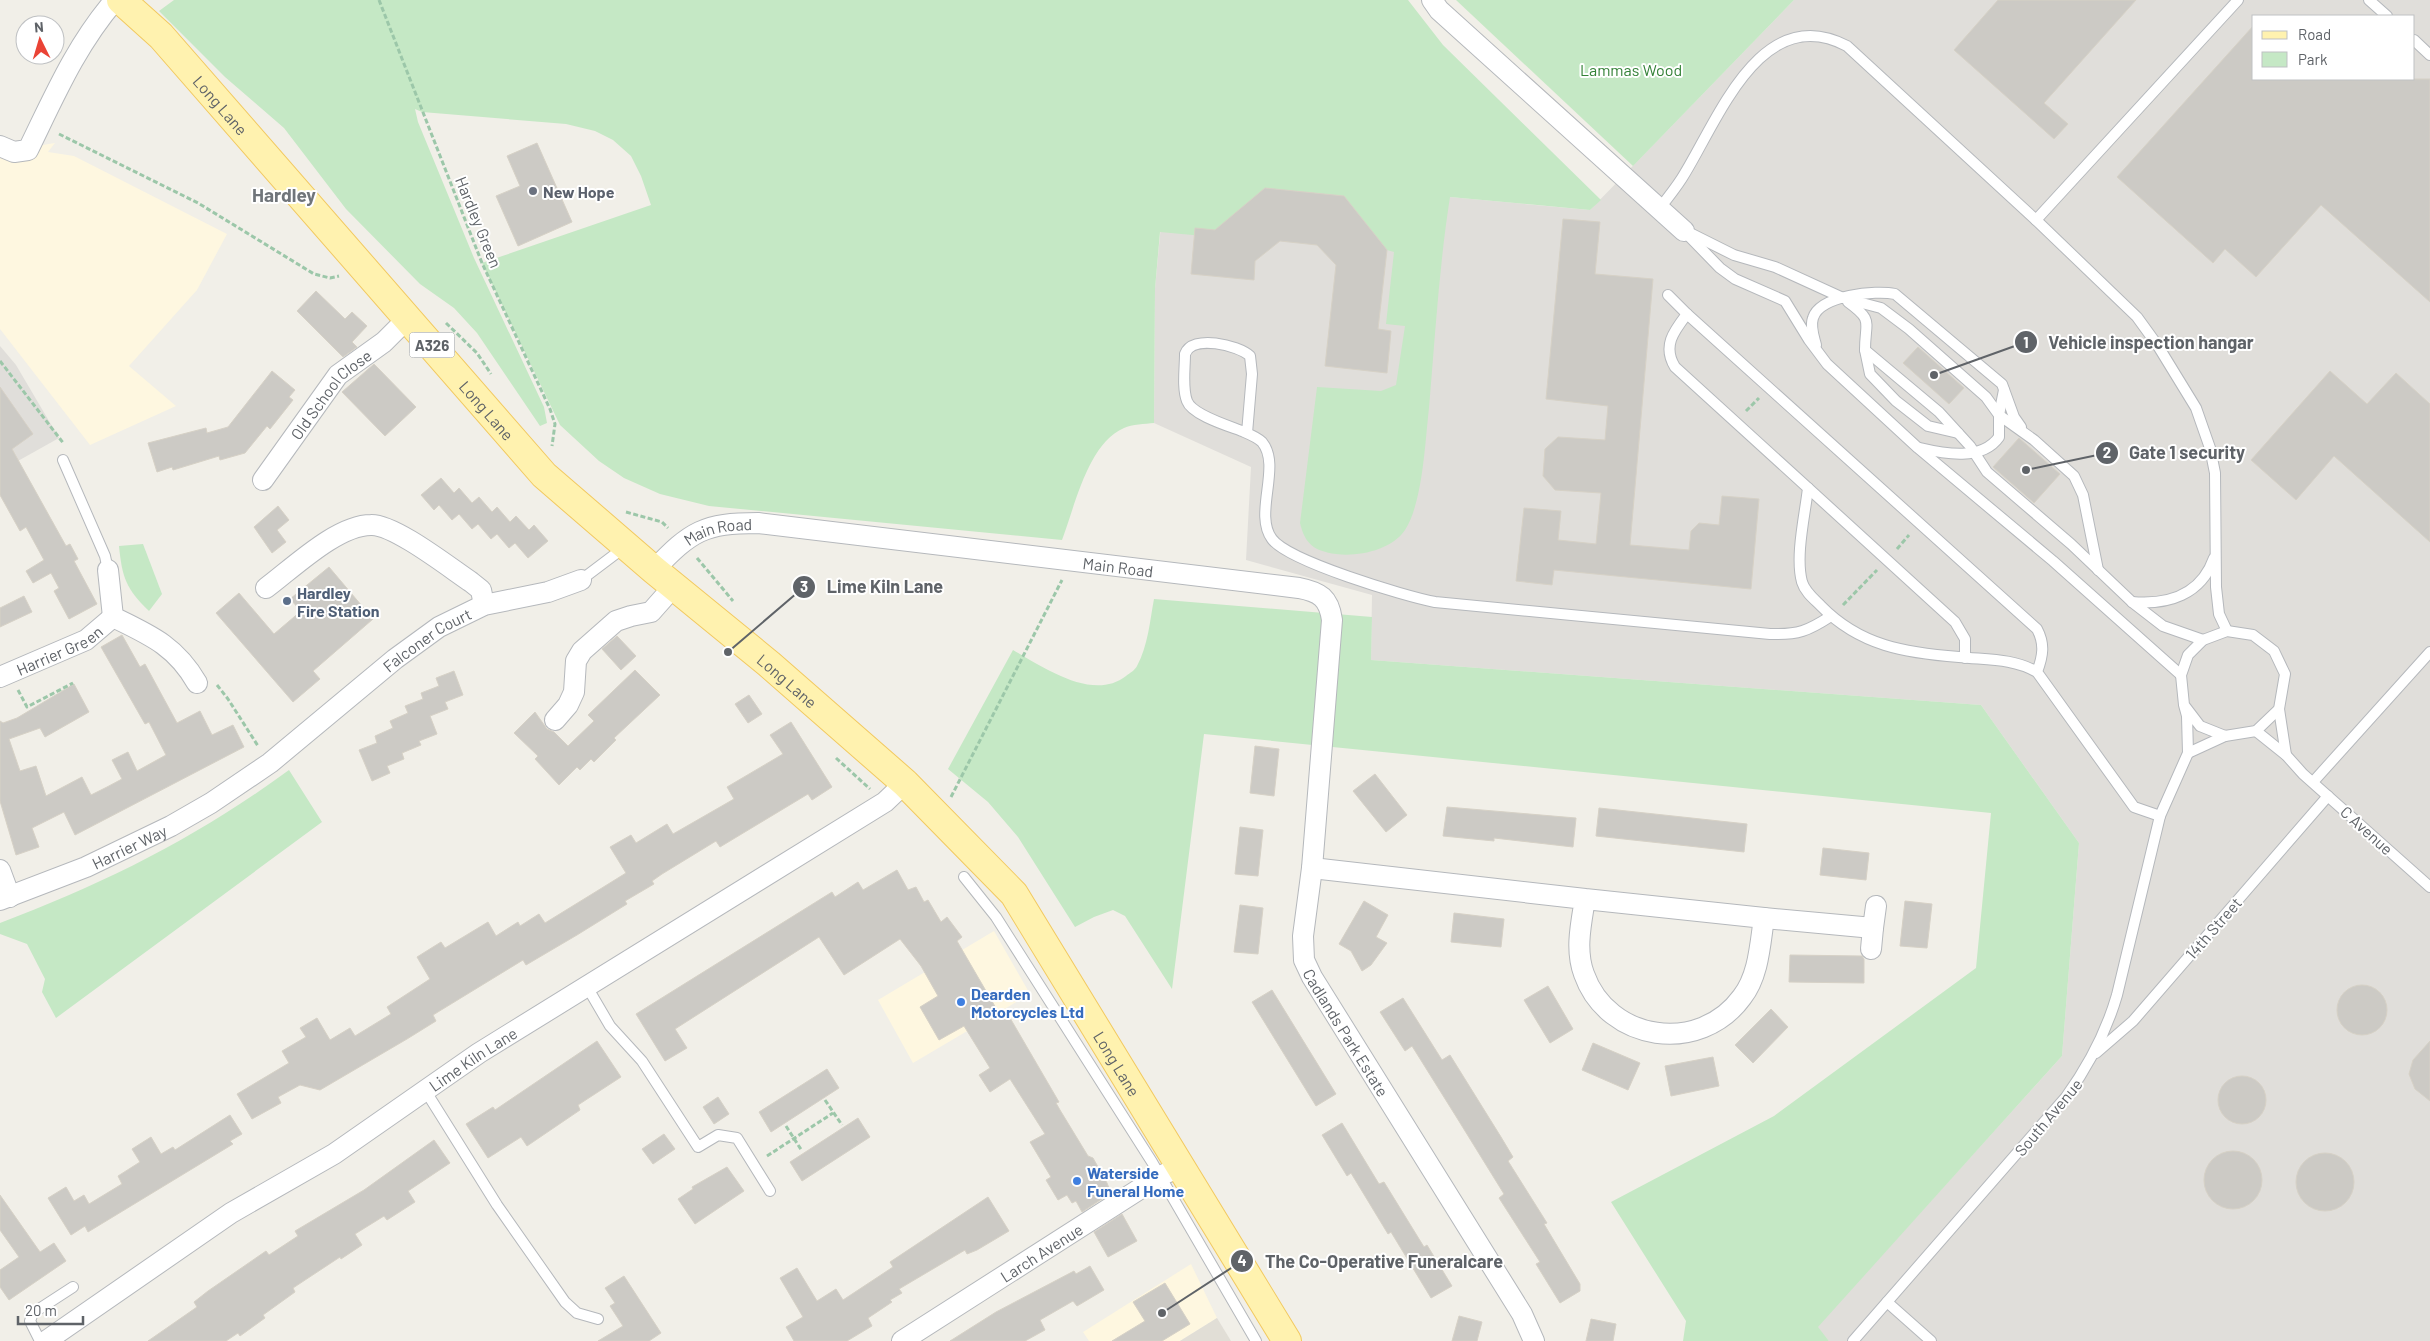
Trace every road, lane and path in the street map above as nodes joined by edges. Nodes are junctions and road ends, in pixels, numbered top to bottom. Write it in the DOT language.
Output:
graph roads {
  1 [pos="115,0"];
  2 [pos="121,0"];
  3 [pos="379,0"];
  4 [pos="1432,0"];
  5 [pos="2238,0"];
  6 [pos="2369,0"];
  7 [pos="2386,15"];
  8 [pos="2415,41"];
  9 [pos="2430,55"];
  10 [pos="41,124"];
  11 [pos="0,146"];
  12 [pos="1658,208"];
  13 [pos="2036,220"];
  14 [pos="1684,231"];
  15 [pos="368,274"];
  16 [pos="1668,295"];
  17 [pos="1843,298"];
  18 [pos="1687,314"];
  19 [pos="408,318"];
  20 [pos="1866,350"];
  21 [pos="1820,355"];
  22 [pos="0,361"];
  23 [pos="1768,387"];
  24 [pos="2004,389"];
  25 [pos="1999,415"];
  26 [pos="1736,423"];
  27 [pos="1959,433"];
  28 [pos="1247,434"];
  29 [pos="2034,440"];
  30 [pos="1918,448"];
  31 [pos="551,450"];
  32 [pos="1974,452"];
  33 [pos="63,460"];
  34 [pos="68,471"];
  35 [pos="263,480"];
  36 [pos="1808,488"];
  37 [pos="626,546"];
  38 [pos="2217,549"];
  39 [pos="1071,561"];
  40 [pos="108,570"];
  41 [pos="2098,570"];
  42 [pos="664,578"];
  43 [pos="581,580"];
  44 [pos="266,588"];
  45 [pos="2132,602"];
  46 [pos="484,605"];
  47 [pos="1831,616"];
  48 [pos="113,617"];
  49 [pos="2227,631"];
  50 [pos="2203,640"];
  51 [pos="2430,652"];
  52 [pos="1964,658"];
  53 [pos="2036,672"];
  54 [pos="5,675"];
  55 [pos="2181,675"];
  56 [pos="73,683"];
  57 [pos="198,683"];
  58 [pos="2184,705"];
  59 [pos="2279,709"];
  60 [pos="555,720"];
  61 [pos="2256,731"];
  62 [pos="2225,736"];
  63 [pos="2188,753"];
  64 [pos="2286,755"];
  65 [pos="833,756"];
  66 [pos="270,763"];
  67 [pos="251,777"];
  68 [pos="2313,782"];
  69 [pos="905,783"];
  70 [pos="2328,796"];
  71 [pos="885,802"];
  72 [pos="2160,816"];
  73 [pos="940,817"];
  74 [pos="1312,868"];
  75 [pos="0,870"];
  76 [pos="964,876"];
  77 [pos="2430,887"];
  78 [pos="5,899"];
  79 [pos="1585,899"];
  80 [pos="1876,906"];
  81 [pos="1764,918"];
  82 [pos="1873,928"];
  83 [pos="1871,948"];
  84 [pos="586,985"];
  85 [pos="2094,1056"];
  86 [pos="425,1090"];
  87 [pos="825,1100"];
  88 [pos="834,1113"];
  89 [pos="842,1125"];
  90 [pos="786,1126"];
  91 [pos="794,1138"];
  92 [pos="802,1150"];
  93 [pos="753,1164"];
  94 [pos="1171,1171"];
  95 [pos="770,1191"];
  96 [pos="73,1287"];
  97 [pos="1887,1302"];
  98 [pos="598,1320"];
  99 [pos="40,1341"];
  100 [pos="46,1341"];
  101 [pos="902,1341"];
  102 [pos="1256,1341"];
  103 [pos="1287,1341"];
  104 [pos="1534,1341"];
  105 [pos="1853,1341"];
  106 [pos="1931,1341"];
  1 -- 10 [label="street"];
  2 -- 15 [label="main road, Long Lane / A326"];
  3 -- 31 [label="path, Hardley Green"];
  4 -- 12 [label="street"];
  5 -- 13 [label="lane"];
  6 -- 7 [label="lane"];
  8 -- 9 [label="lane"];
  10 -- 11 [label="street"];
  10 -- 15 [label="path"];
  12 -- 13 [label="lane"];
  12 -- 14 [label="street"];
  13 -- 38 [label="lane"];
  14 -- 17 [label="lane"];
  14 -- 21 [label="lane"];
  15 -- 19 [label="main road, Long Lane / A326"];
  16 -- 18 [label="lane"];
  17 -- 20 [label="lane"];
  17 -- 21 [label="lane"];
  17 -- 24 [label="lane"];
  17 -- 25 [label="lane"];
  18 -- 23 [label="lane"];
  18 -- 26 [label="lane"];
  19 -- 35 [label="street, Old School Close"];
  19 -- 37 [label="main road, Long Lane / A326"];
  20 -- 27 [label="lane"];
  20 -- 27 [label="lane"];
  21 -- 30 [label="lane"];
  22 -- 34 [label="path"];
  23 -- 26 [label="path"];
  23 -- 53 [label="lane"];
  24 -- 25 [label="lane"];
  24 -- 29 [label="lane"];
  25 -- 29 [label="lane"];
  25 -- 32 [label="lane"];
  26 -- 36 [label="lane"];
  27 -- 32 [label="lane"];
  28 -- 28 [label="lane"];
  28 -- 47 [label="lane"];
  29 -- 41 [label="lane"];
  30 -- 32 [label="lane"];
  30 -- 55 [label="lane"];
  32 -- 41 [label="lane"];
  33 -- 34 [label="lane"];
  34 -- 40 [label="lane"];
  36 -- 47 [label="lane"];
  36 -- 52 [label="lane"];
  37 -- 42 [label="main road, Long Lane / A326"];
  37 -- 43 [label="lane, Falconer Court"];
  38 -- 45 [label="lane"];
  38 -- 49 [label="lane"];
  39 -- 42 [label="street, Main Road"];
  39 -- 73 [label="path"];
  39 -- 74 [label="street, Main Road"];
  40 -- 48 [label="street"];
  41 -- 45 [label="lane"];
  42 -- 60 [label="street, Main Road"];
  42 -- 69 [label="main road, Long Lane / A326"];
  43 -- 46 [label="street, Falconer Court"];
  44 -- 46 [label="street"];
  45 -- 50 [label="lane"];
  46 -- 66 [label="street, Falconer Court"];
  47 -- 52 [label="lane"];
  48 -- 54 [label="street, Harrier Green"];
  48 -- 57 [label="street"];
  49 -- 50 [label="lane"];
  49 -- 59 [label="lane"];
  50 -- 55 [label="lane"];
  51 -- 68 [label="lane"];
  52 -- 53 [label="lane"];
  53 -- 72 [label="lane"];
  54 -- 56 [label="path"];
  55 -- 58 [label="lane"];
  57 -- 66 [label="path"];
  58 -- 62 [label="lane"];
  58 -- 63 [label="lane"];
  59 -- 61 [label="lane"];
  59 -- 64 [label="lane"];
  61 -- 62 [label="lane"];
  61 -- 64 [label="lane, C Avenue"];
  62 -- 63 [label="lane"];
  63 -- 72 [label="lane, South Avenue"];
  64 -- 68 [label="lane, C Avenue"];
  65 -- 71 [label="path"];
  66 -- 67 [label="street, Falconer Court"];
  67 -- 78 [label="street, Harrier Way"];
  68 -- 70 [label="lane, C Avenue"];
  69 -- 71 [label="street, Lime Kiln Lane"];
  69 -- 73 [label="main road, Long Lane / A326"];
  70 -- 77 [label="lane, C Avenue"];
  70 -- 85 [label="lane, 14th Street"];
  71 -- 84 [label="street, Lime Kiln Lane"];
  72 -- 85 [label="lane, South Avenue"];
  73 -- 94 [label="main road, Long Lane / A326"];
  74 -- 79 [label="street"];
  74 -- 104 [label="street, Cadlands Park Estate"];
  75 -- 78 [label="street"];
  76 -- 94 [label="lane"];
  79 -- 81 [label="street"];
  79 -- 81 [label="street"];
  80 -- 82 [label="street"];
  81 -- 82 [label="street"];
  82 -- 83 [label="street"];
  84 -- 86 [label="street, Lime Kiln Lane"];
  84 -- 93 [label="lane"];
  85 -- 97 [label="lane, South Avenue"];
  86 -- 98 [label="lane"];
  86 -- 100 [label="street, Lime Kiln Lane"];
  87 -- 88 [label="path"];
  88 -- 89 [label="path"];
  88 -- 91 [label="path"];
  90 -- 91 [label="path"];
  91 -- 92 [label="path"];
  91 -- 93 [label="path"];
  93 -- 95 [label="lane"];
  94 -- 101 [label="street, Larch Avenue"];
  94 -- 102 [label="lane"];
  94 -- 103 [label="main road, Long Lane / A326"];
  96 -- 99 [label="lane"];
  97 -- 105 [label="lane, South Avenue"];
  97 -- 106 [label="lane"];
}
